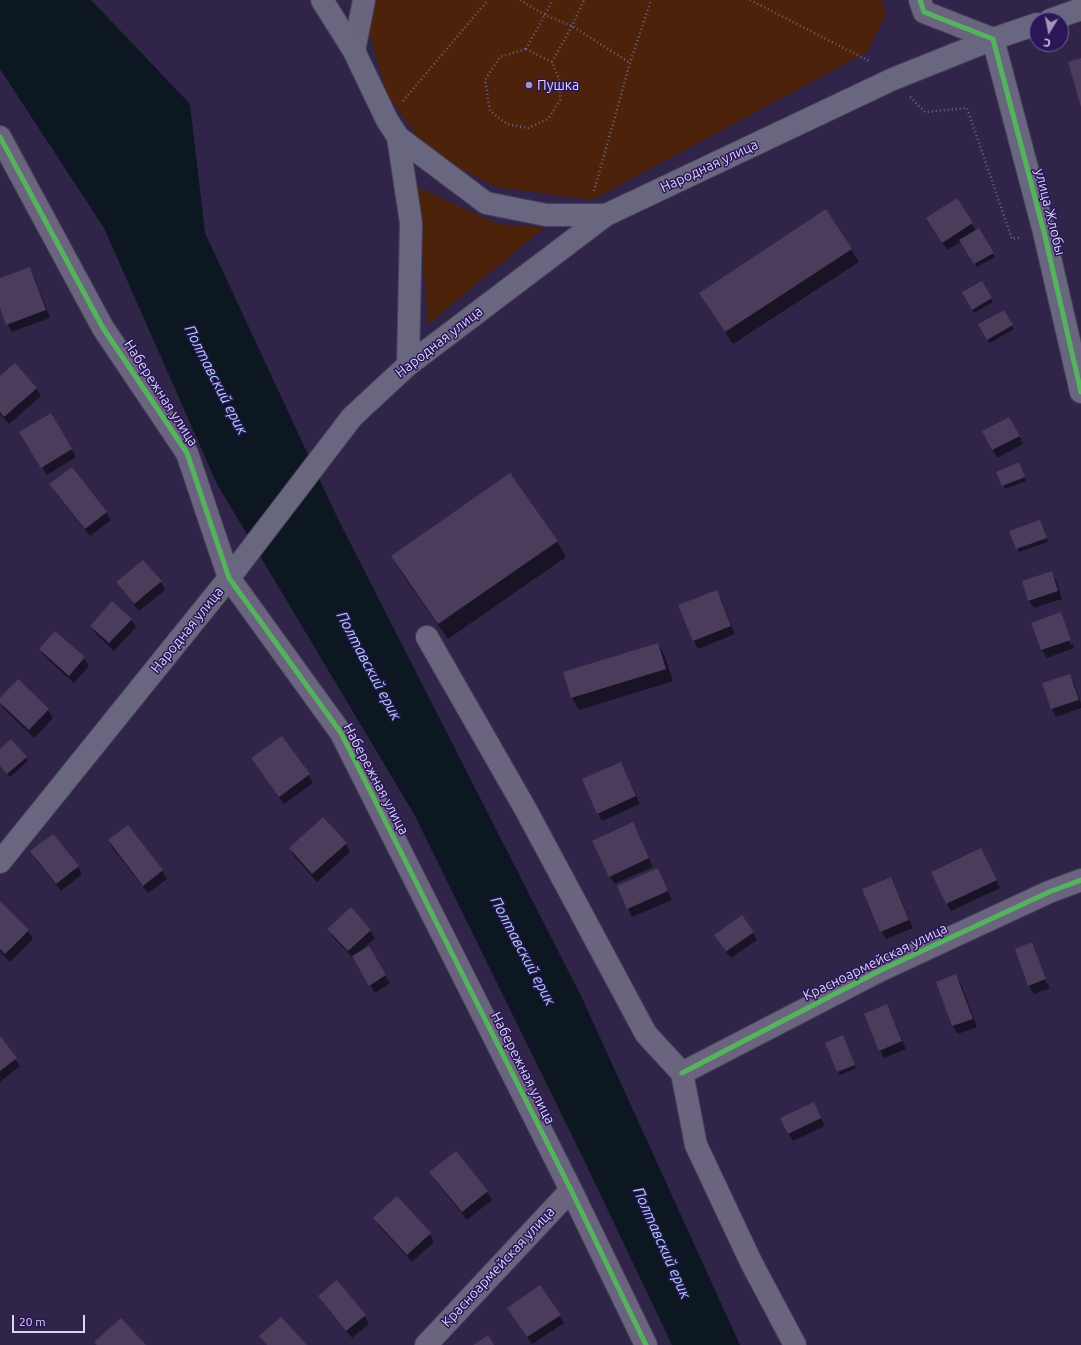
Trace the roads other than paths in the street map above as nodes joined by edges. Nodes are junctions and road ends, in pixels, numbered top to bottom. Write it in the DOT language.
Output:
graph roads {
  1 [pos="322,0"];
  2 [pos="364,0"];
  3 [pos="920,0"];
  4 [pos="1081,9"];
  5 [pos="1069,13"];
  6 [pos="1029,27"];
  7 [pos="993,39"];
  8 [pos="354,51"];
  9 [pos="392,128"];
  10 [pos="0,137"];
  11 [pos="606,215"];
  12 [pos="408,364"];
  13 [pos="1081,392"];
  14 [pos="228,578"];
  15 [pos="427,637"];
  16 [pos="0,862"];
  17 [pos="1081,880"];
  18 [pos="682,1073"];
  19 [pos="571,1190"];
  20 [pos="426,1345"];
  21 [pos="646,1345"];
  22 [pos="795,1345"];
  1 -- 8 [label="main road"];
  2 -- 8 [label="street"];
  3 -- 7 [label="street"];
  4 -- 5 [label="main road"];
  6 -- 7 [label="main road, Народная улица"];
  7 -- 11 [label="main road, Народная улица"];
  7 -- 13 [label="main road, улица Жлобы"];
  8 -- 9 [label="main road"];
  9 -- 11 [label="main road"];
  9 -- 12 [label="main road"];
  10 -- 14 [label="street, Набережная улица"];
  11 -- 12 [label="main road, Народная улица"];
  12 -- 14 [label="main road, Народная улица"];
  14 -- 16 [label="main road, Народная улица"];
  14 -- 19 [label="street, Набережная улица"];
  15 -- 18 [label="street"];
  17 -- 18 [label="street, Красноармейская улица"];
  18 -- 22 [label="street"];
  19 -- 20 [label="street, Красноармейская улица"];
  19 -- 21 [label="street, Набережная улица"];
}
